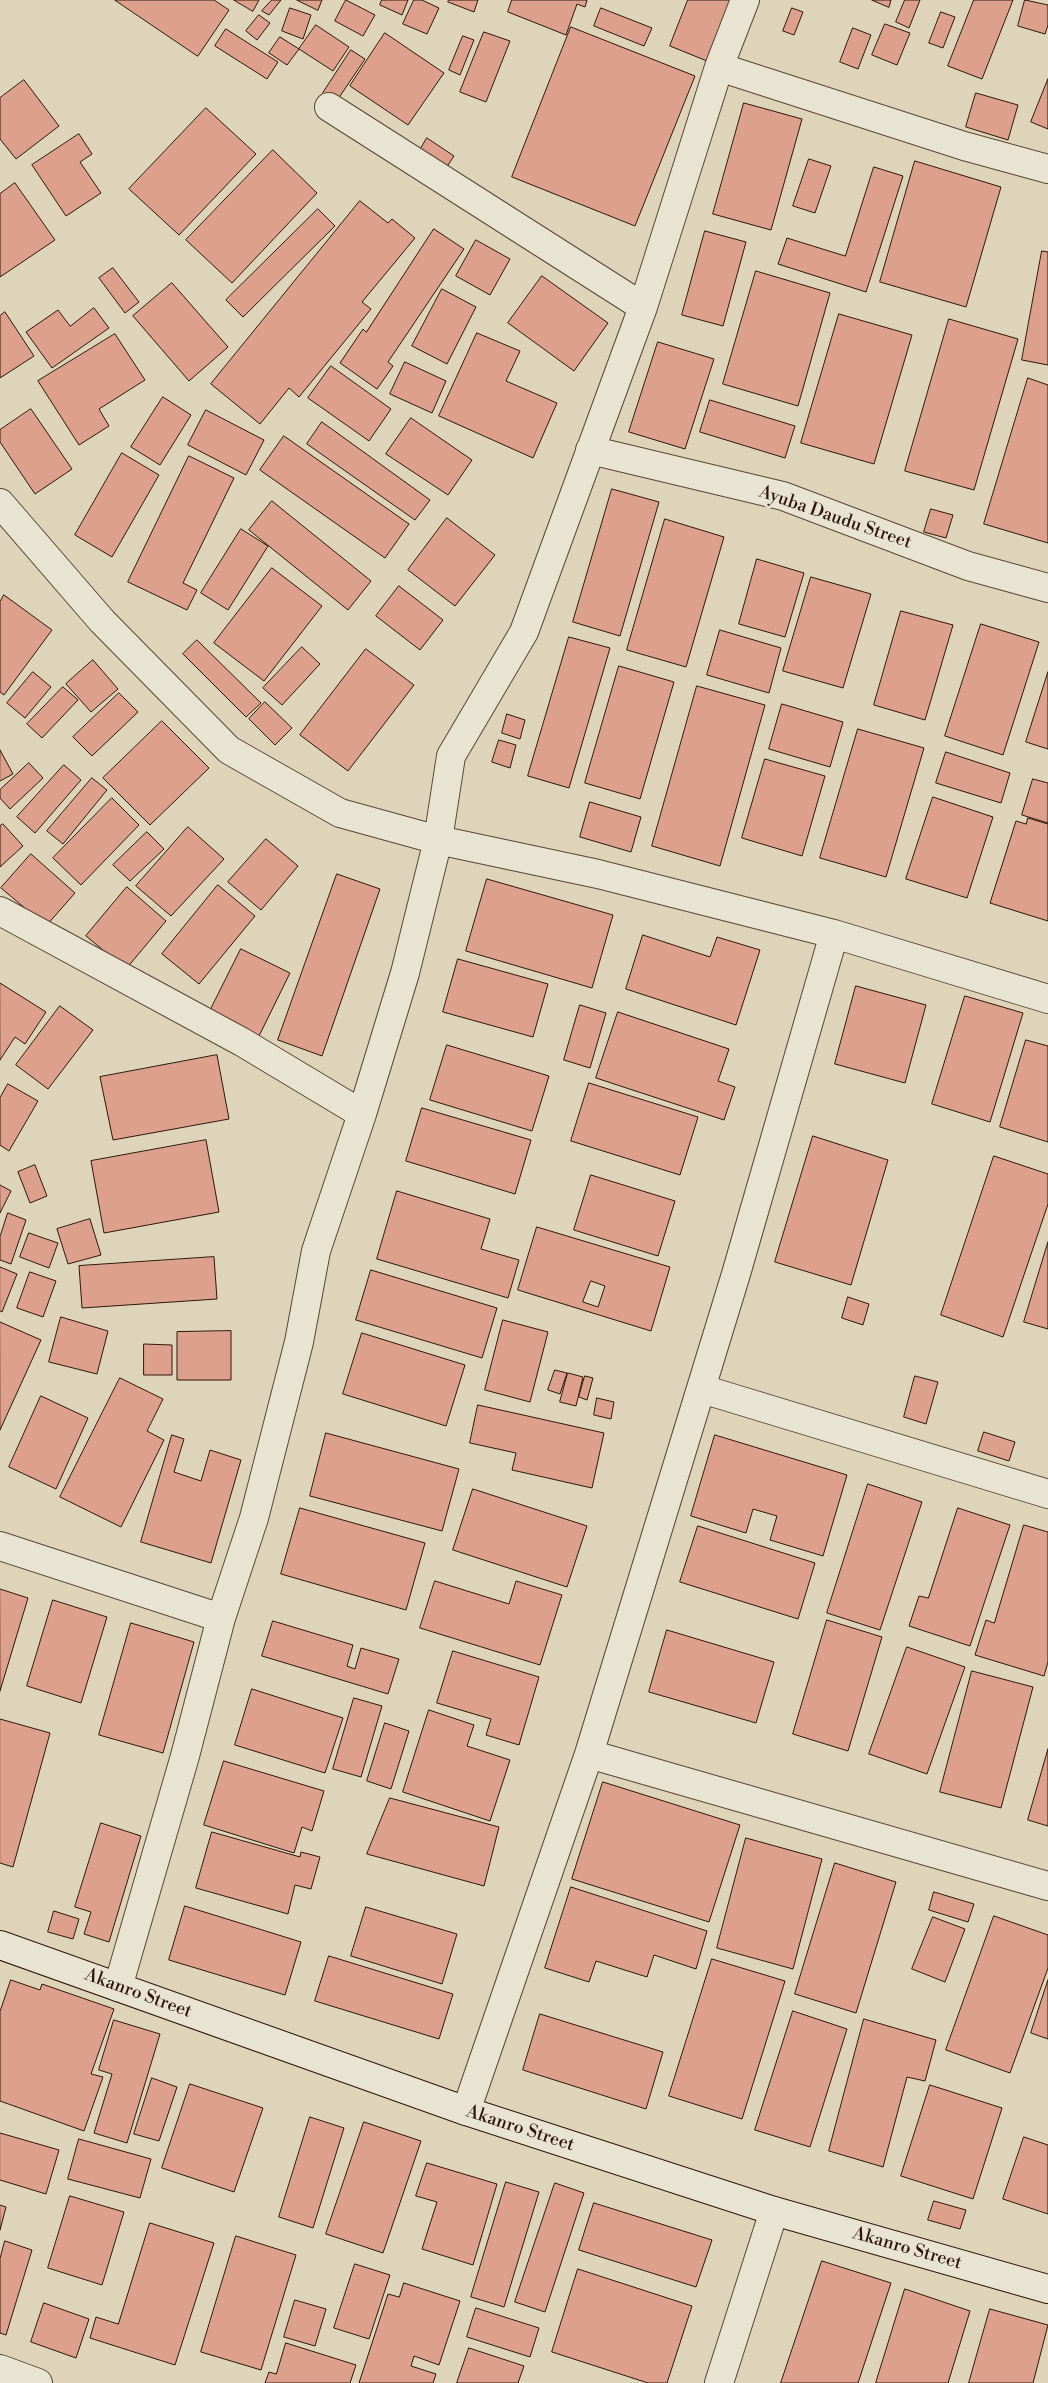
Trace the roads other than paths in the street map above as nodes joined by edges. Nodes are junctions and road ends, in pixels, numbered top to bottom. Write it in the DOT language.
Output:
graph roads {
  1 [pos="745,0"];
  2 [pos="719,67"];
  3 [pos="329,108"];
  4 [pos="1048,169"];
  5 [pos="643,307"];
  6 [pos="590,450"];
  7 [pos="0,503"];
  8 [pos="1048,588"];
  9 [pos="438,840"];
  10 [pos="0,911"];
  11 [pos="834,934"];
  12 [pos="1048,1000"];
  13 [pos="362,1114"];
  14 [pos="702,1389"];
  15 [pos="1048,1494"];
  16 [pos="0,1546"];
  17 [pos="221,1618"];
  18 [pos="589,1754"];
  19 [pos="1048,1886"];
  20 [pos="0,1945"];
  21 [pos="118,1987"];
  22 [pos="466,2111"];
  23 [pos="774,2211"];
  24 [pos="1048,2289"];
  25 [pos="719,2383"];
  1 -- 2 [label="street"];
  2 -- 4 [label="street"];
  2 -- 5 [label="street"];
  3 -- 5 [label="street"];
  5 -- 6 [label="street"];
  6 -- 8 [label="street, Ayuba Daudu Street"];
  6 -- 9 [label="street"];
  7 -- 9 [label="street"];
  9 -- 11 [label="street"];
  9 -- 13 [label="street"];
  10 -- 13 [label="street"];
  11 -- 12 [label="street"];
  11 -- 14 [label="street"];
  13 -- 17 [label="street"];
  14 -- 15 [label="street"];
  14 -- 18 [label="street"];
  16 -- 17 [label="street"];
  17 -- 21 [label="street"];
  18 -- 19 [label="street"];
  18 -- 22 [label="street"];
  20 -- 21 [label="street, Akanro Street"];
  21 -- 22 [label="street, Akanro Street"];
  22 -- 23 [label="street, Akanro Street"];
  23 -- 24 [label="street, Akanro Street"];
  23 -- 25 [label="street"];
}
